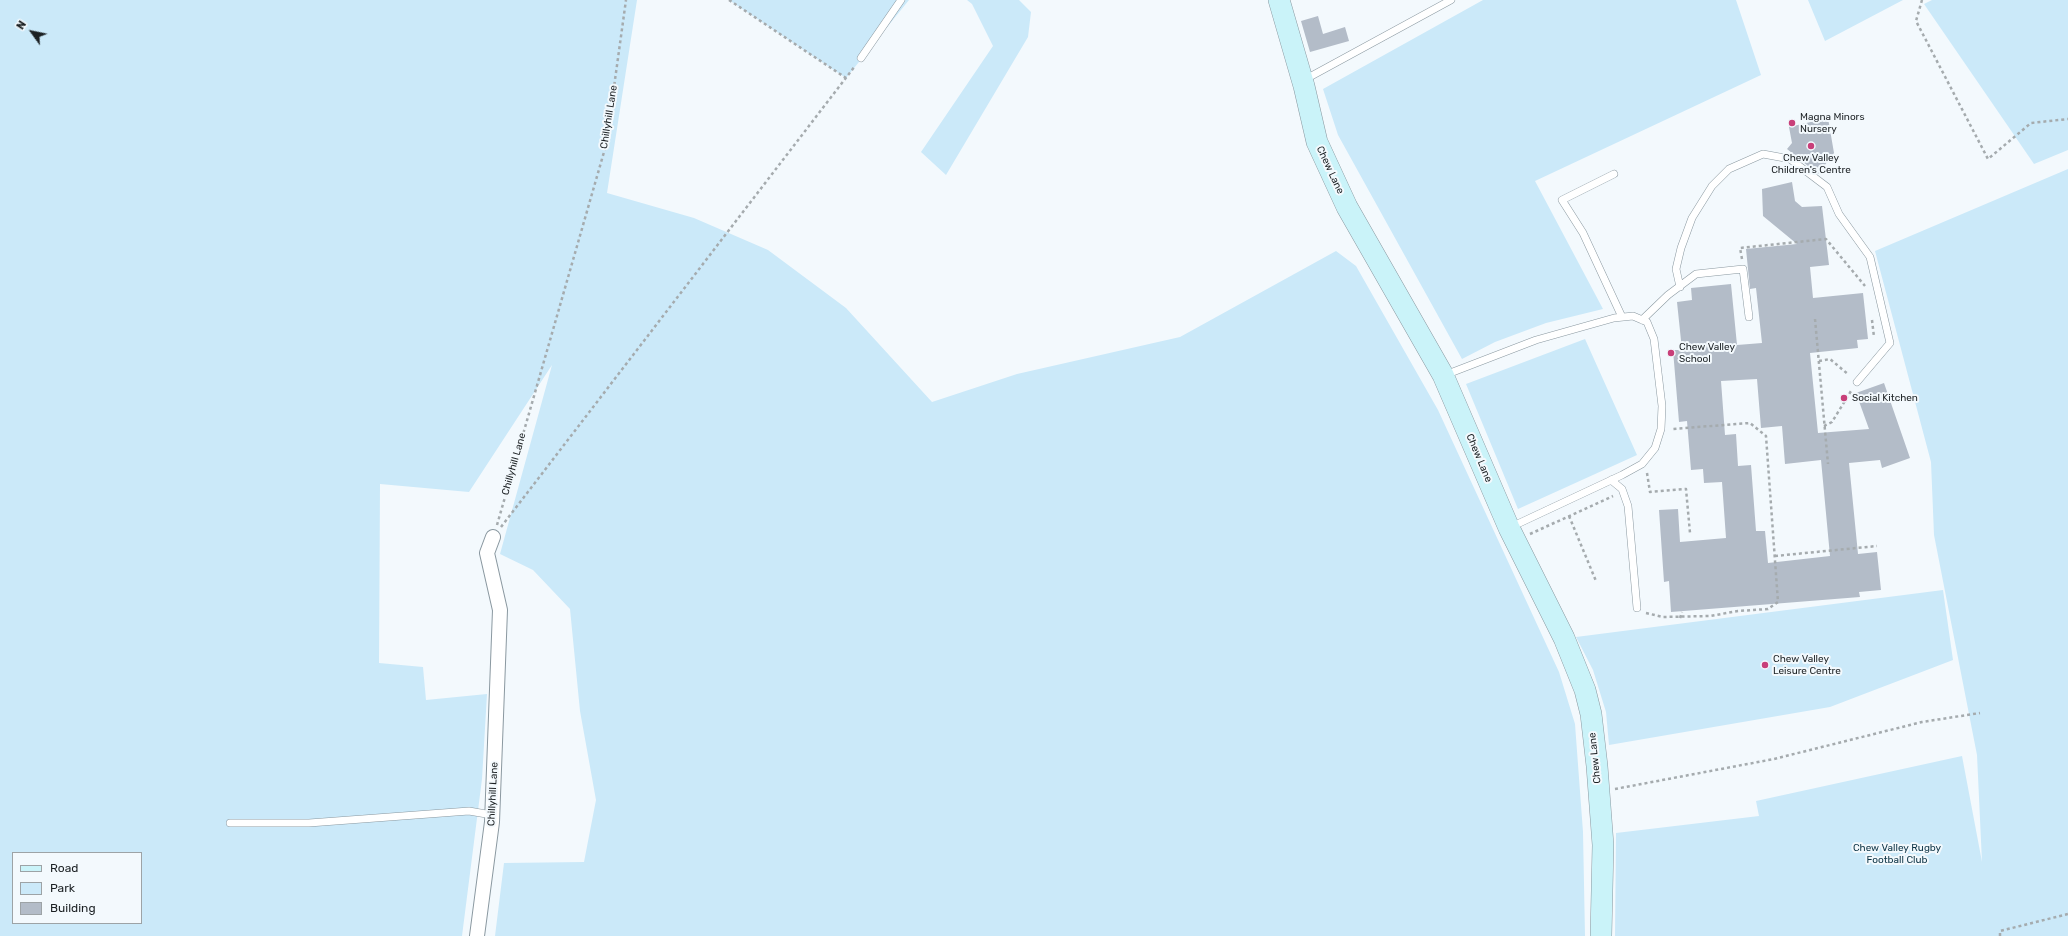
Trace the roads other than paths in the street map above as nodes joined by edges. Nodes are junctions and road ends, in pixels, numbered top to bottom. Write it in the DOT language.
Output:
graph roads {
  1 [pos="901,0"];
  2 [pos="1279,0"];
  3 [pos="1451,0"];
  4 [pos="861,58"];
  5 [pos="1302,81"];
  6 [pos="1614,174"];
  7 [pos="1680,286"];
  8 [pos="1622,317"];
  9 [pos="1749,317"];
  10 [pos="1642,320"];
  11 [pos="1443,375"];
  12 [pos="1857,382"];
  13 [pos="1611,480"];
  14 [pos="1512,534"];
  15 [pos="493,537"];
  16 [pos="1637,608"];
  17 [pos="492,815"];
  18 [pos="230,822"];
  19 [pos="478,936"];
  20 [pos="1601,936"];
  1 -- 4 [label="lane"];
  2 -- 5 [label="main road, Chew Lane"];
  3 -- 5 [label="lane"];
  5 -- 11 [label="main road, Chew Lane"];
  6 -- 8 [label="lane"];
  7 -- 9 [label="lane"];
  7 -- 10 [label="lane"];
  7 -- 12 [label="lane"];
  8 -- 10 [label="lane"];
  8 -- 11 [label="lane"];
  10 -- 13 [label="lane"];
  11 -- 14 [label="main road, Chew Lane"];
  13 -- 14 [label="lane"];
  13 -- 16 [label="lane"];
  14 -- 20 [label="main road, Chew Lane"];
  15 -- 17 [label="street, Chillyhill Lane"];
  17 -- 18 [label="lane"];
  17 -- 19 [label="street, Chillyhill Lane"];
}
